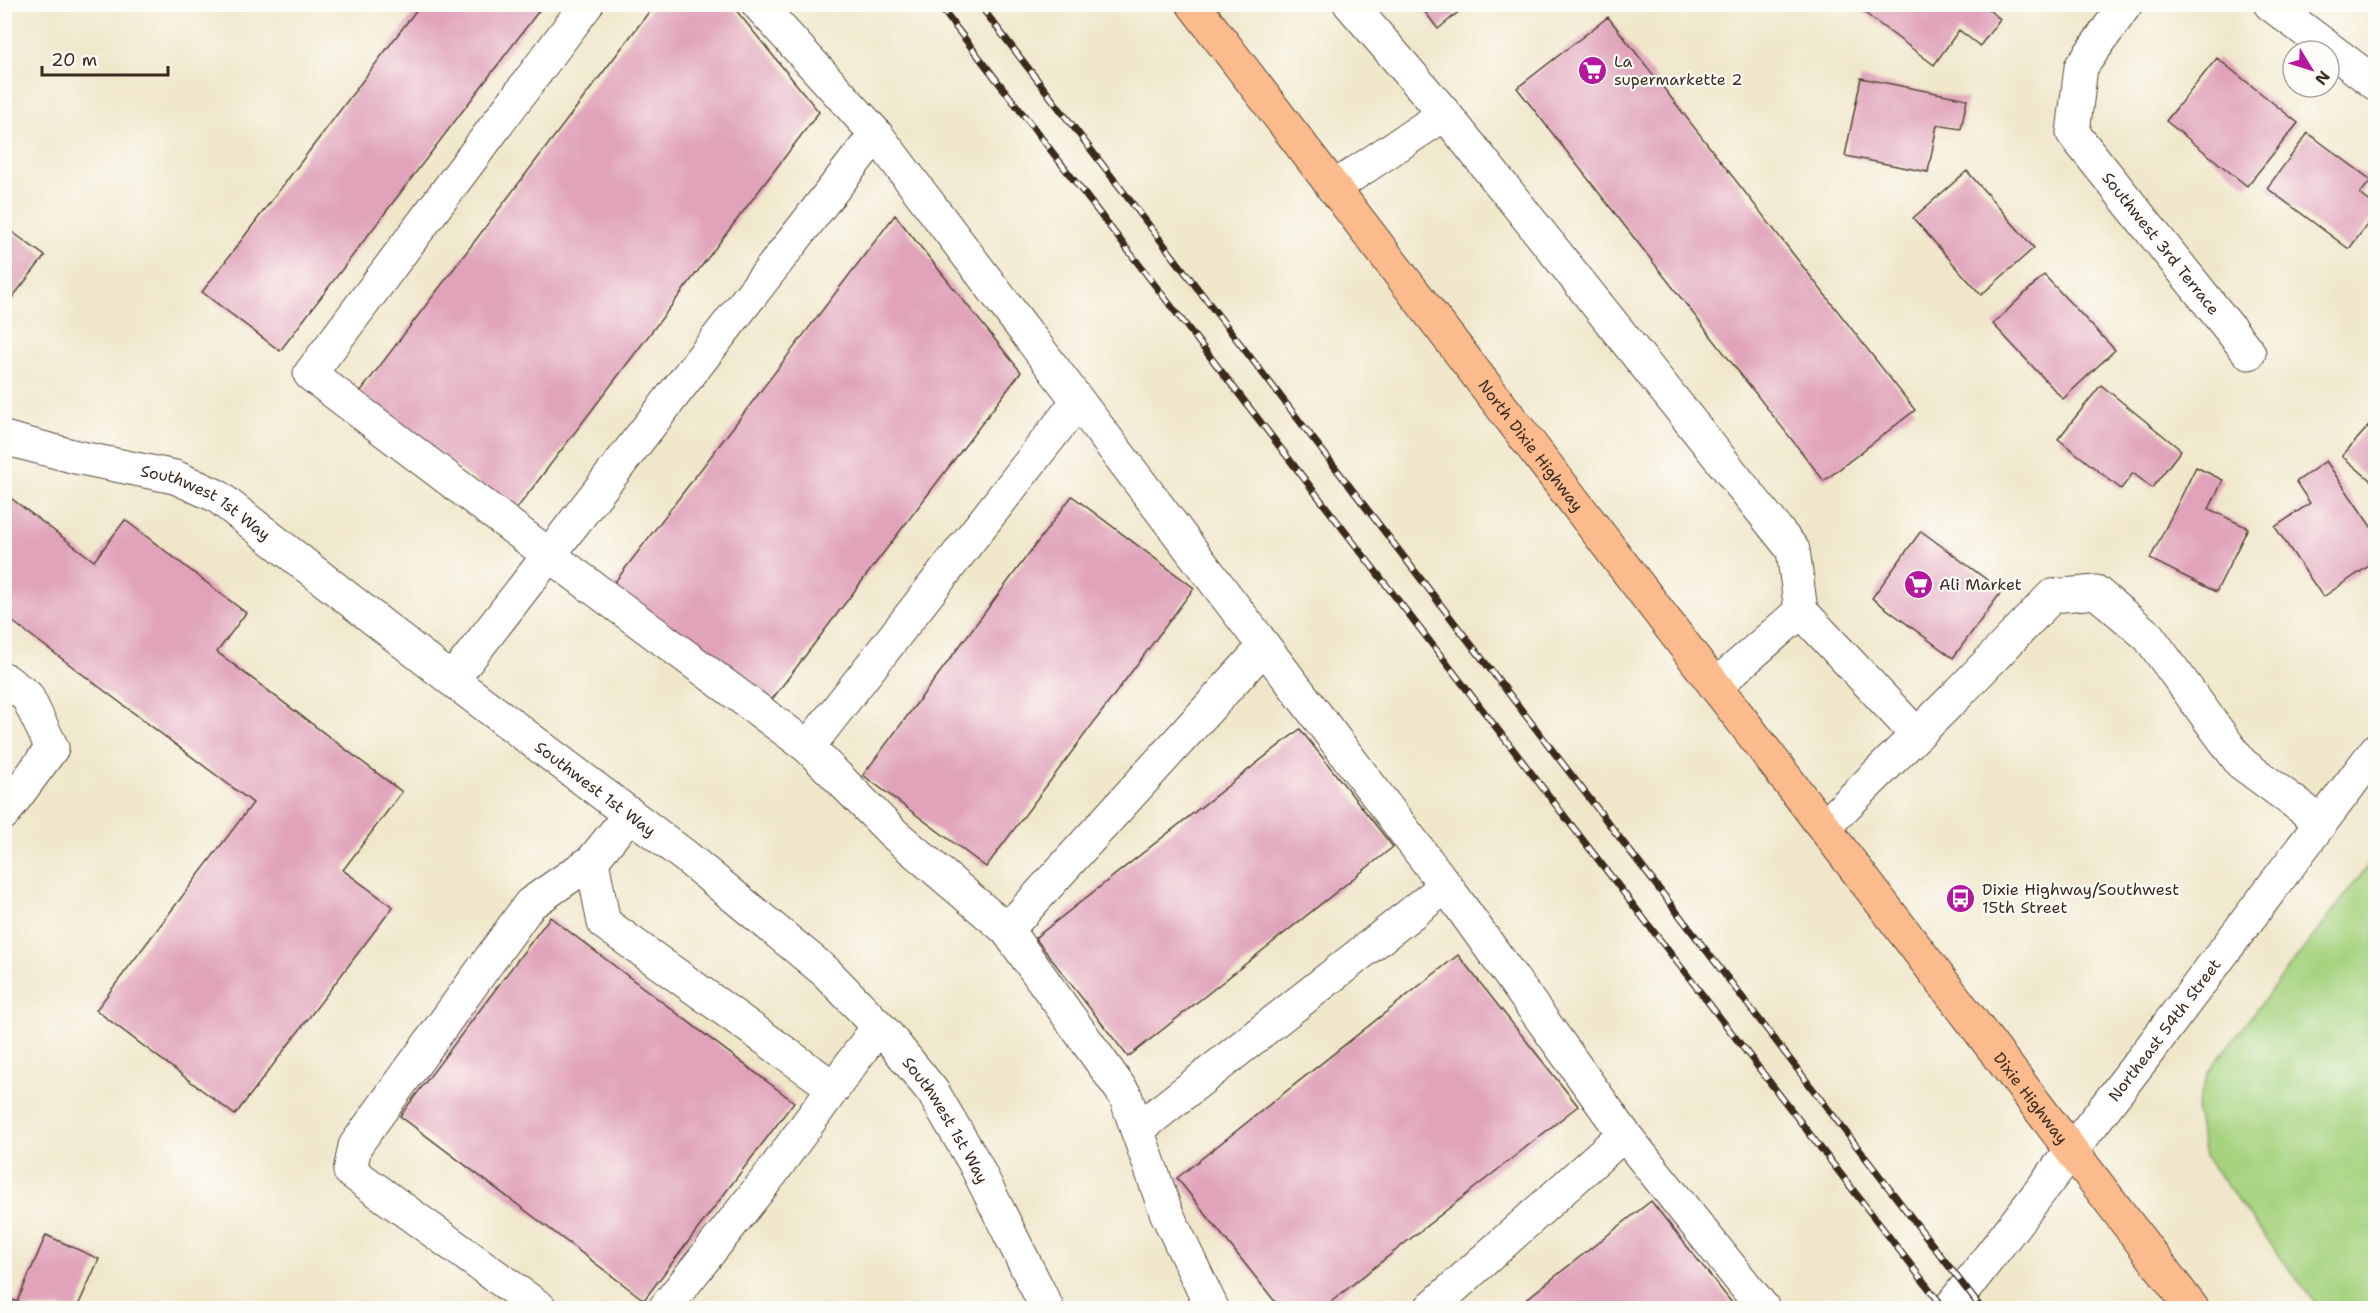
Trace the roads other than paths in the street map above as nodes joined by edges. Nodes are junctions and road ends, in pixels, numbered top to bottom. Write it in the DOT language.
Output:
graph roads {
  1 [pos="587,4"];
  2 [pos="758,4"];
  3 [pos="1193,4"];
  4 [pos="1350,4"];
  5 [pos="2126,4"];
  6 [pos="2270,4"];
  7 [pos="2376,84"];
  8 [pos="1445,114"];
  9 [pos="876,134"];
  10 [pos="1333,188"];
  11 [pos="2249,353"];
  12 [pos="1078,400"];
  13 [pos="4,438"];
  14 [pos="549,555"];
  15 [pos="1801,611"];
  16 [pos="1264,647"];
  17 [pos="4,679"];
  18 [pos="452,680"];
  19 [pos="1715,686"];
  20 [pos="1917,735"];
  21 [pos="808,747"];
  22 [pos="2376,750"];
  23 [pos="4,813"];
  24 [pos="630,814"];
  25 [pos="2321,822"];
  26 [pos="1824,827"];
  27 [pos="592,861"];
  28 [pos="1446,886"];
  29 [pos="1870,888"];
  30 [pos="1007,930"];
  31 [pos="878,1027"];
  32 [pos="834,1088"];
  33 [pos="1137,1130"];
  34 [pos="1624,1134"];
  35 [pos="2071,1152"];
  36 [pos="540,1308"];
  37 [pos="665,1308"];
  38 [pos="1047,1308"];
  39 [pos="1212,1308"];
  40 [pos="1431,1308"];
  41 [pos="1763,1308"];
  42 [pos="1950,1308"];
  43 [pos="2192,1308"];
  1 -- 14 [label="street"];
  2 -- 9 [label="street"];
  3 -- 10 [label="main road, North Dixie Highway"];
  4 -- 8 [label="street"];
  5 -- 11 [label="street, Southwest 3rd Terrace"];
  6 -- 7 [label="street"];
  8 -- 10 [label="street"];
  8 -- 15 [label="street"];
  9 -- 12 [label="street"];
  9 -- 14 [label="street"];
  10 -- 19 [label="main road, North Dixie Highway"];
  12 -- 16 [label="street"];
  12 -- 21 [label="street"];
  13 -- 18 [label="street, Southwest 1st Way"];
  14 -- 18 [label="street"];
  14 -- 21 [label="street"];
  15 -- 19 [label="street"];
  15 -- 20 [label="street"];
  16 -- 28 [label="street"];
  16 -- 30 [label="street"];
  17 -- 23 [label="street"];
  18 -- 24 [label="street, Southwest 1st Way"];
  19 -- 26 [label="main road, North Dixie Highway"];
  20 -- 25 [label="street"];
  20 -- 26 [label="street"];
  21 -- 30 [label="street"];
  22 -- 25 [label="street, Northeast 54th Street"];
  24 -- 27 [label="street"];
  24 -- 31 [label="street, Southwest 1st Way"];
  25 -- 35 [label="street, Northeast 54th Street"];
  26 -- 29 [label="main road, North Dixie Highway"];
  27 -- 32 [label="street"];
  27 -- 36 [label="street"];
  28 -- 33 [label="street"];
  28 -- 34 [label="street"];
  29 -- 35 [label="main road, Dixie Highway"];
  30 -- 33 [label="street"];
  31 -- 32 [label="street"];
  31 -- 38 [label="street, Southwest 1st Way"];
  32 -- 37 [label="street"];
  33 -- 39 [label="street"];
  34 -- 40 [label="street"];
  34 -- 41 [label="street"];
  35 -- 42 [label="street, Northeast 54th Street"];
  35 -- 43 [label="main road, Dixie Highway"];
}
